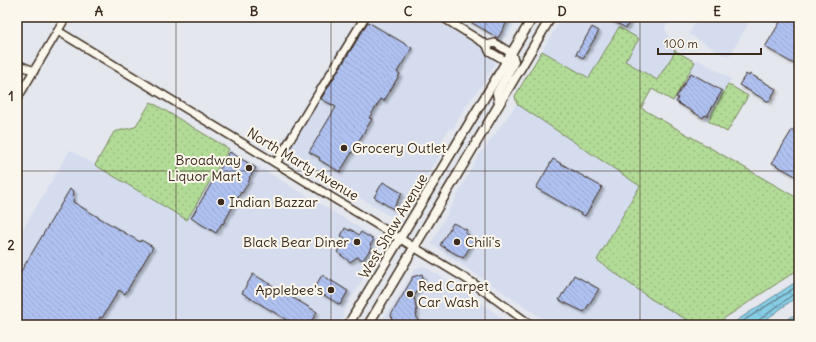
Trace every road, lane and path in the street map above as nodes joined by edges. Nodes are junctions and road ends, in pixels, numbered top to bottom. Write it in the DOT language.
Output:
graph roads {
  1 [pos="66,17"];
  2 [pos="365,17"];
  3 [pos="442,17"];
  4 [pos="533,17"];
  5 [pos="551,17"];
  6 [pos="58,31"];
  7 [pos="487,45"];
  8 [pos="511,53"];
  9 [pos="506,61"];
  10 [pos="17,64"];
  11 [pos="34,71"];
  12 [pos="17,99"];
  13 [pos="499,104"];
  14 [pos="276,163"];
  15 [pos="400,239"];
  16 [pos="414,247"];
  17 [pos="350,323"];
  18 [pos="368,325"];
  19 [pos="531,325"];
  1 -- 6 [label="street"];
  2 -- 14 [label="street"];
  3 -- 7 [label="street"];
  4 -- 8 [label="main road, West Shaw Avenue"];
  5 -- 13 [label="main road, West Shaw Avenue"];
  6 -- 11 [label="street"];
  6 -- 14 [label="street, North Marty Avenue"];
  7 -- 8 [label="street"];
  7 -- 9 [label="street"];
  8 -- 9 [label="main road, West Shaw Avenue"];
  8 -- 13 [label="main road"];
  9 -- 15 [label="main road, West Shaw Avenue"];
  10 -- 11 [label="street"];
  11 -- 12 [label="street"];
  13 -- 16 [label="main road, West Shaw Avenue"];
  14 -- 15 [label="street, North Marty Avenue"];
  15 -- 16 [label="street, North Marty Avenue"];
  15 -- 17 [label="main road, West Shaw Avenue"];
  16 -- 18 [label="main road, West Shaw Avenue"];
  16 -- 19 [label="street, North Marty Avenue"];
}
